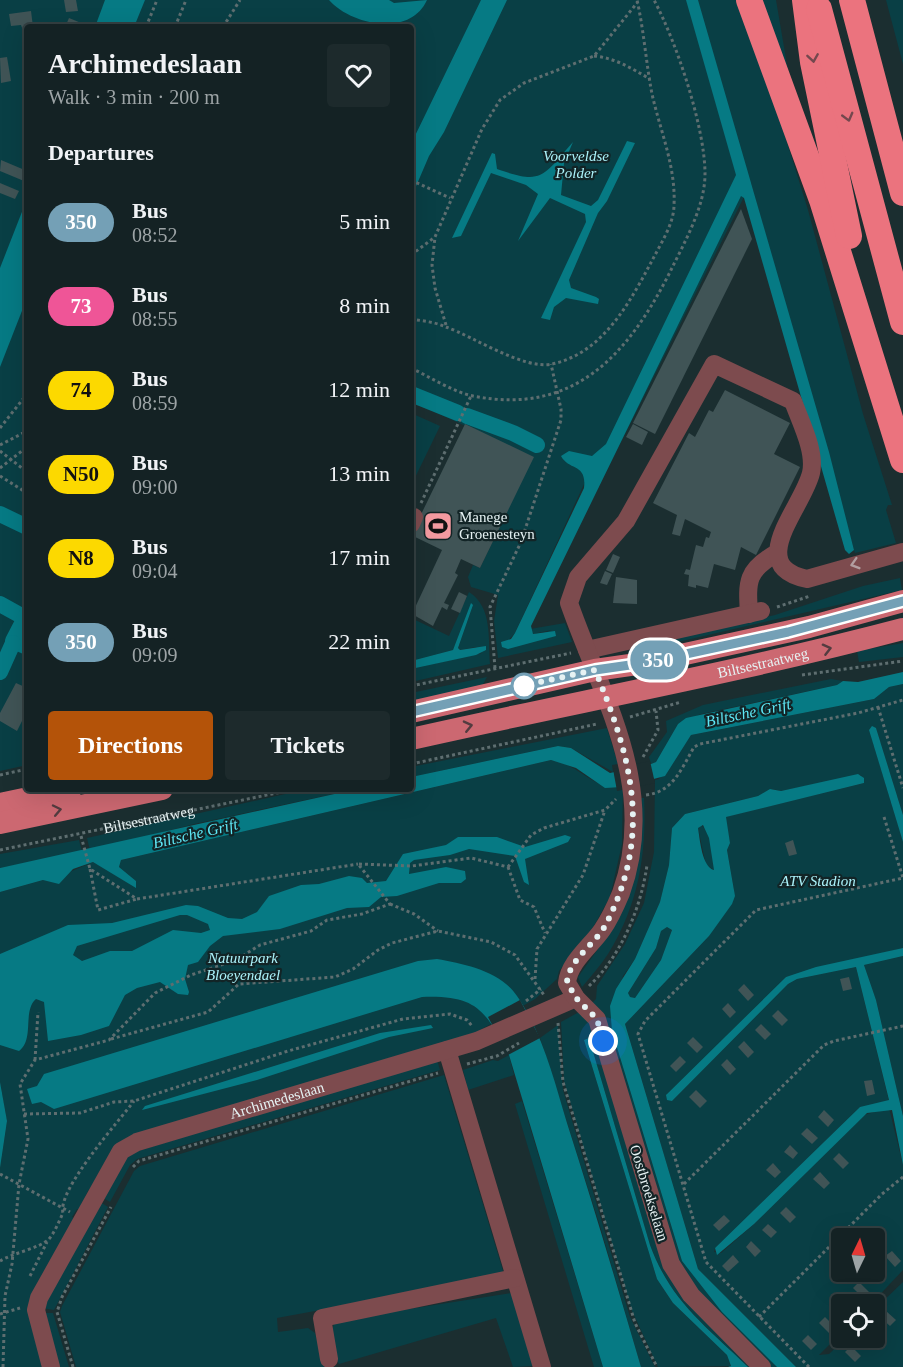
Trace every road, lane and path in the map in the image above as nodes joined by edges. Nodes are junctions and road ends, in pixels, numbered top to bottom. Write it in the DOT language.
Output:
graph roads {
  1 [pos="157,0"];
  2 [pos="186,0"];
  3 [pos="240,0"];
  4 [pos="654,0"];
  5 [pos="749,0"];
  6 [pos="805,0"];
  7 [pos="817,0"];
  8 [pos="637,1"];
  9 [pos="853,3"];
  10 [pos="147,24"];
  11 [pos="176,24"];
  12 [pos="225,24"];
  13 [pos="594,56"];
  14 [pos="650,79"];
  15 [pos="903,139"];
  16 [pos="414,181"];
  17 [pos="903,193"];
  18 [pos="450,198"];
  19 [pos="435,237"];
  20 [pos="414,253"];
  21 [pos="414,320"];
  22 [pos="903,322"];
  23 [pos="446,327"];
  24 [pos="551,364"];
  25 [pos="414,369"];
  26 [pos="877,372"];
  27 [pos="558,392"];
  28 [pos="471,396"];
  29 [pos="24,398"];
  30 [pos="0,428"];
  31 [pos="24,433"];
  32 [pos="0,445"];
  33 [pos="24,450"];
  34 [pos="0,451"];
  35 [pos="12,460"];
  36 [pos="903,460"];
  37 [pos="0,468"];
  38 [pos="24,470"];
  39 [pos="0,476"];
  40 [pos="24,492"];
  41 [pos="414,518"];
  42 [pos="903,552"];
  43 [pos="777,553"];
  44 [pos="903,601"];
  45 [pos="903,629"];
  46 [pos="591,660"];
  47 [pos="903,661"];
  48 [pos="495,668"];
  49 [pos="801,675"];
  50 [pos="414,685"];
  51 [pos="606,696"];
  52 [pos="903,700"];
  53 [pos="684,701"];
  54 [pos="878,707"];
  55 [pos="414,711"];
  56 [pos="657,719"];
  57 [pos="616,720"];
  58 [pos="414,738"];
  59 [pos="635,760"];
  60 [pos="414,763"];
  61 [pos="24,770"];
  62 [pos="0,775"];
  63 [pos="903,788"];
  64 [pos="57,792"];
  65 [pos="148,792"];
  66 [pos="282,792"];
  67 [pos="638,795"];
  68 [pos="0,804"];
  69 [pos="605,810"];
  70 [pos="884,817"];
  71 [pos="0,823"];
  72 [pos="81,836"];
  73 [pos="0,850"];
  74 [pos="358,864"];
  75 [pos="90,867"];
  76 [pos="508,867"];
  77 [pos="903,878"];
  78 [pos="137,900"];
  79 [pos="388,903"];
  80 [pos="438,931"];
  81 [pos="545,933"];
  82 [pos="535,979"];
  83 [pos="541,989"];
  84 [pos="576,998"];
  85 [pos="551,1010"];
  86 [pos="526,1011"];
  87 [pos="38,1012"];
  88 [pos="903,1026"];
  89 [pos="109,1040"];
  90 [pos="477,1041"];
  91 [pos="447,1050"];
  92 [pos="506,1050"];
  93 [pos="35,1060"];
  94 [pos="453,1068"];
  95 [pos="134,1101"];
  96 [pos="24,1114"];
  97 [pos="130,1171"];
  98 [pos="0,1174"];
  99 [pos="901,1177"];
  100 [pos="19,1184"];
  101 [pos="684,1184"];
  102 [pos="116,1197"];
  103 [pos="62,1208"];
  104 [pos="82,1218"];
  105 [pos="13,1253"];
  106 [pos="0,1261"];
  107 [pos="515,1278"];
  108 [pos="20,1308"];
  109 [pos="2,1315"];
  110 [pos="759,1317"];
  111 [pos="2,1339"];
  112 [pos="329,1359"];
  113 [pos="3,1367"];
  114 [pos="51,1367"];
  115 [pos="73,1367"];
  116 [pos="542,1367"];
  117 [pos="657,1367"];
  118 [pos="762,1367"];
  119 [pos="809,1367"];
  1 -- 10 [label="path"];
  2 -- 11 [label="path"];
  3 -- 12 [label="path"];
  4 -- 27 [label="path"];
  5 -- 26 [label="highway"];
  6 -- 26 [label="highway, one-way"];
  7 -- 22 [label="highway, one-way"];
  8 -- 13 [label="path"];
  8 -- 14 [label="path"];
  9 -- 15 [label="highway"];
  9 -- 17 [label="highway"];
  13 -- 14 [label="path"];
  13 -- 18 [label="path"];
  14 -- 24 [label="path"];
  16 -- 18 [label="path"];
  18 -- 19 [label="path"];
  19 -- 20 [label="path"];
  19 -- 23 [label="path"];
  21 -- 23 [label="path"];
  23 -- 24 [label="path"];
  24 -- 27 [label="path"];
  25 -- 28 [label="path"];
  26 -- 36 [label="highway"];
  27 -- 28 [label="path"];
  27 -- 48 [label="path"];
  28 -- 41 [label="path"];
  29 -- 30 [label="path"];
  31 -- 32 [label="path"];
  33 -- 35 [label="path"];
  34 -- 35 [label="path"];
  35 -- 37 [label="path"];
  35 -- 38 [label="path"];
  39 -- 40 [label="path"];
  42 -- 43 [label="street, one-way"];
  43 -- 46 [label="street, Biltsestraatweg"];
  43 -- 46 [label="street"];
  44 -- 46 [label="main road, Biltsestraatweg"];
  51 -- 45 [label="main road, Biltsestraatweg, one-way"];
  46 -- 48 [label="path"];
  46 -- 51 [label="street"];
  46 -- 55 [label="main road, Biltsestraatweg"];
  47 -- 49 [label="path, Biltsestraatweg"];
  48 -- 50 [label="path"];
  51 -- 57 [label="street"];
  58 -- 51 [label="main road, Biltsestraatweg, one-way"];
  52 -- 54 [label="path"];
  53 -- 57 [label="path"];
  54 -- 63 [label="path"];
  54 -- 67 [label="path"];
  56 -- 59 [label="path"];
  57 -- 59 [label="street"];
  57 -- 60 [label="path"];
  59 -- 67 [label="street"];
  61 -- 62 [label="path"];
  64 -- 68 [label="main road"];
  71 -- 65 [label="main road, Biltsestraatweg, one-way"];
  66 -- 72 [label="path, Biltsestraatweg"];
  67 -- 69 [label="path"];
  67 -- 84 [label="street"];
  69 -- 76 [label="path"];
  69 -- 81 [label="path"];
  70 -- 77 [label="path"];
  72 -- 73 [label="path, Biltsestraatweg"];
  72 -- 75 [label="path"];
  74 -- 76 [label="path"];
  74 -- 78 [label="path"];
  74 -- 79 [label="path"];
  75 -- 78 [label="path"];
  75 -- 78 [label="path"];
  76 -- 81 [label="path"];
  77 -- 101 [label="path"];
  79 -- 80 [label="path"];
  79 -- 89 [label="path"];
  80 -- 82 [label="path"];
  80 -- 89 [label="path"];
  81 -- 82 [label="path"];
  82 -- 83 [label="path"];
  83 -- 85 [label="path"];
  83 -- 86 [label="path"];
  84 -- 85 [label="street, Archimedeslaan"];
  84 -- 118 [label="street, Oostbroekselaan"];
  85 -- 86 [label="street, Archimedeslaan"];
  85 -- 117 [label="path"];
  86 -- 90 [label="street, Archimedeslaan"];
  87 -- 93 [label="path"];
  88 -- 101 [label="path"];
  89 -- 93 [label="path"];
  90 -- 91 [label="street, Archimedeslaan"];
  90 -- 95 [label="path"];
  91 -- 94 [label="street"];
  91 -- 104 [label="street, Archimedeslaan"];
  92 -- 94 [label="path"];
  93 -- 96 [label="path"];
  94 -- 97 [label="path"];
  94 -- 107 [label="street"];
  95 -- 96 [label="path"];
  95 -- 103 [label="path"];
  96 -- 100 [label="path"];
  98 -- 100 [label="path"];
  99 -- 110 [label="path"];
  100 -- 103 [label="path"];
  100 -- 105 [label="path"];
  101 -- 110 [label="path"];
  102 -- 115 [label="path"];
  103 -- 104 [label="path"];
  103 -- 105 [label="path"];
  104 -- 114 [label="street, Archimedeslaan"];
  105 -- 106 [label="path"];
  105 -- 109 [label="path"];
  107 -- 112 [label="street"];
  107 -- 116 [label="street"];
  108 -- 109 [label="path"];
  109 -- 111 [label="path"];
  110 -- 119 [label="path"];
  111 -- 113 [label="path"];
}
